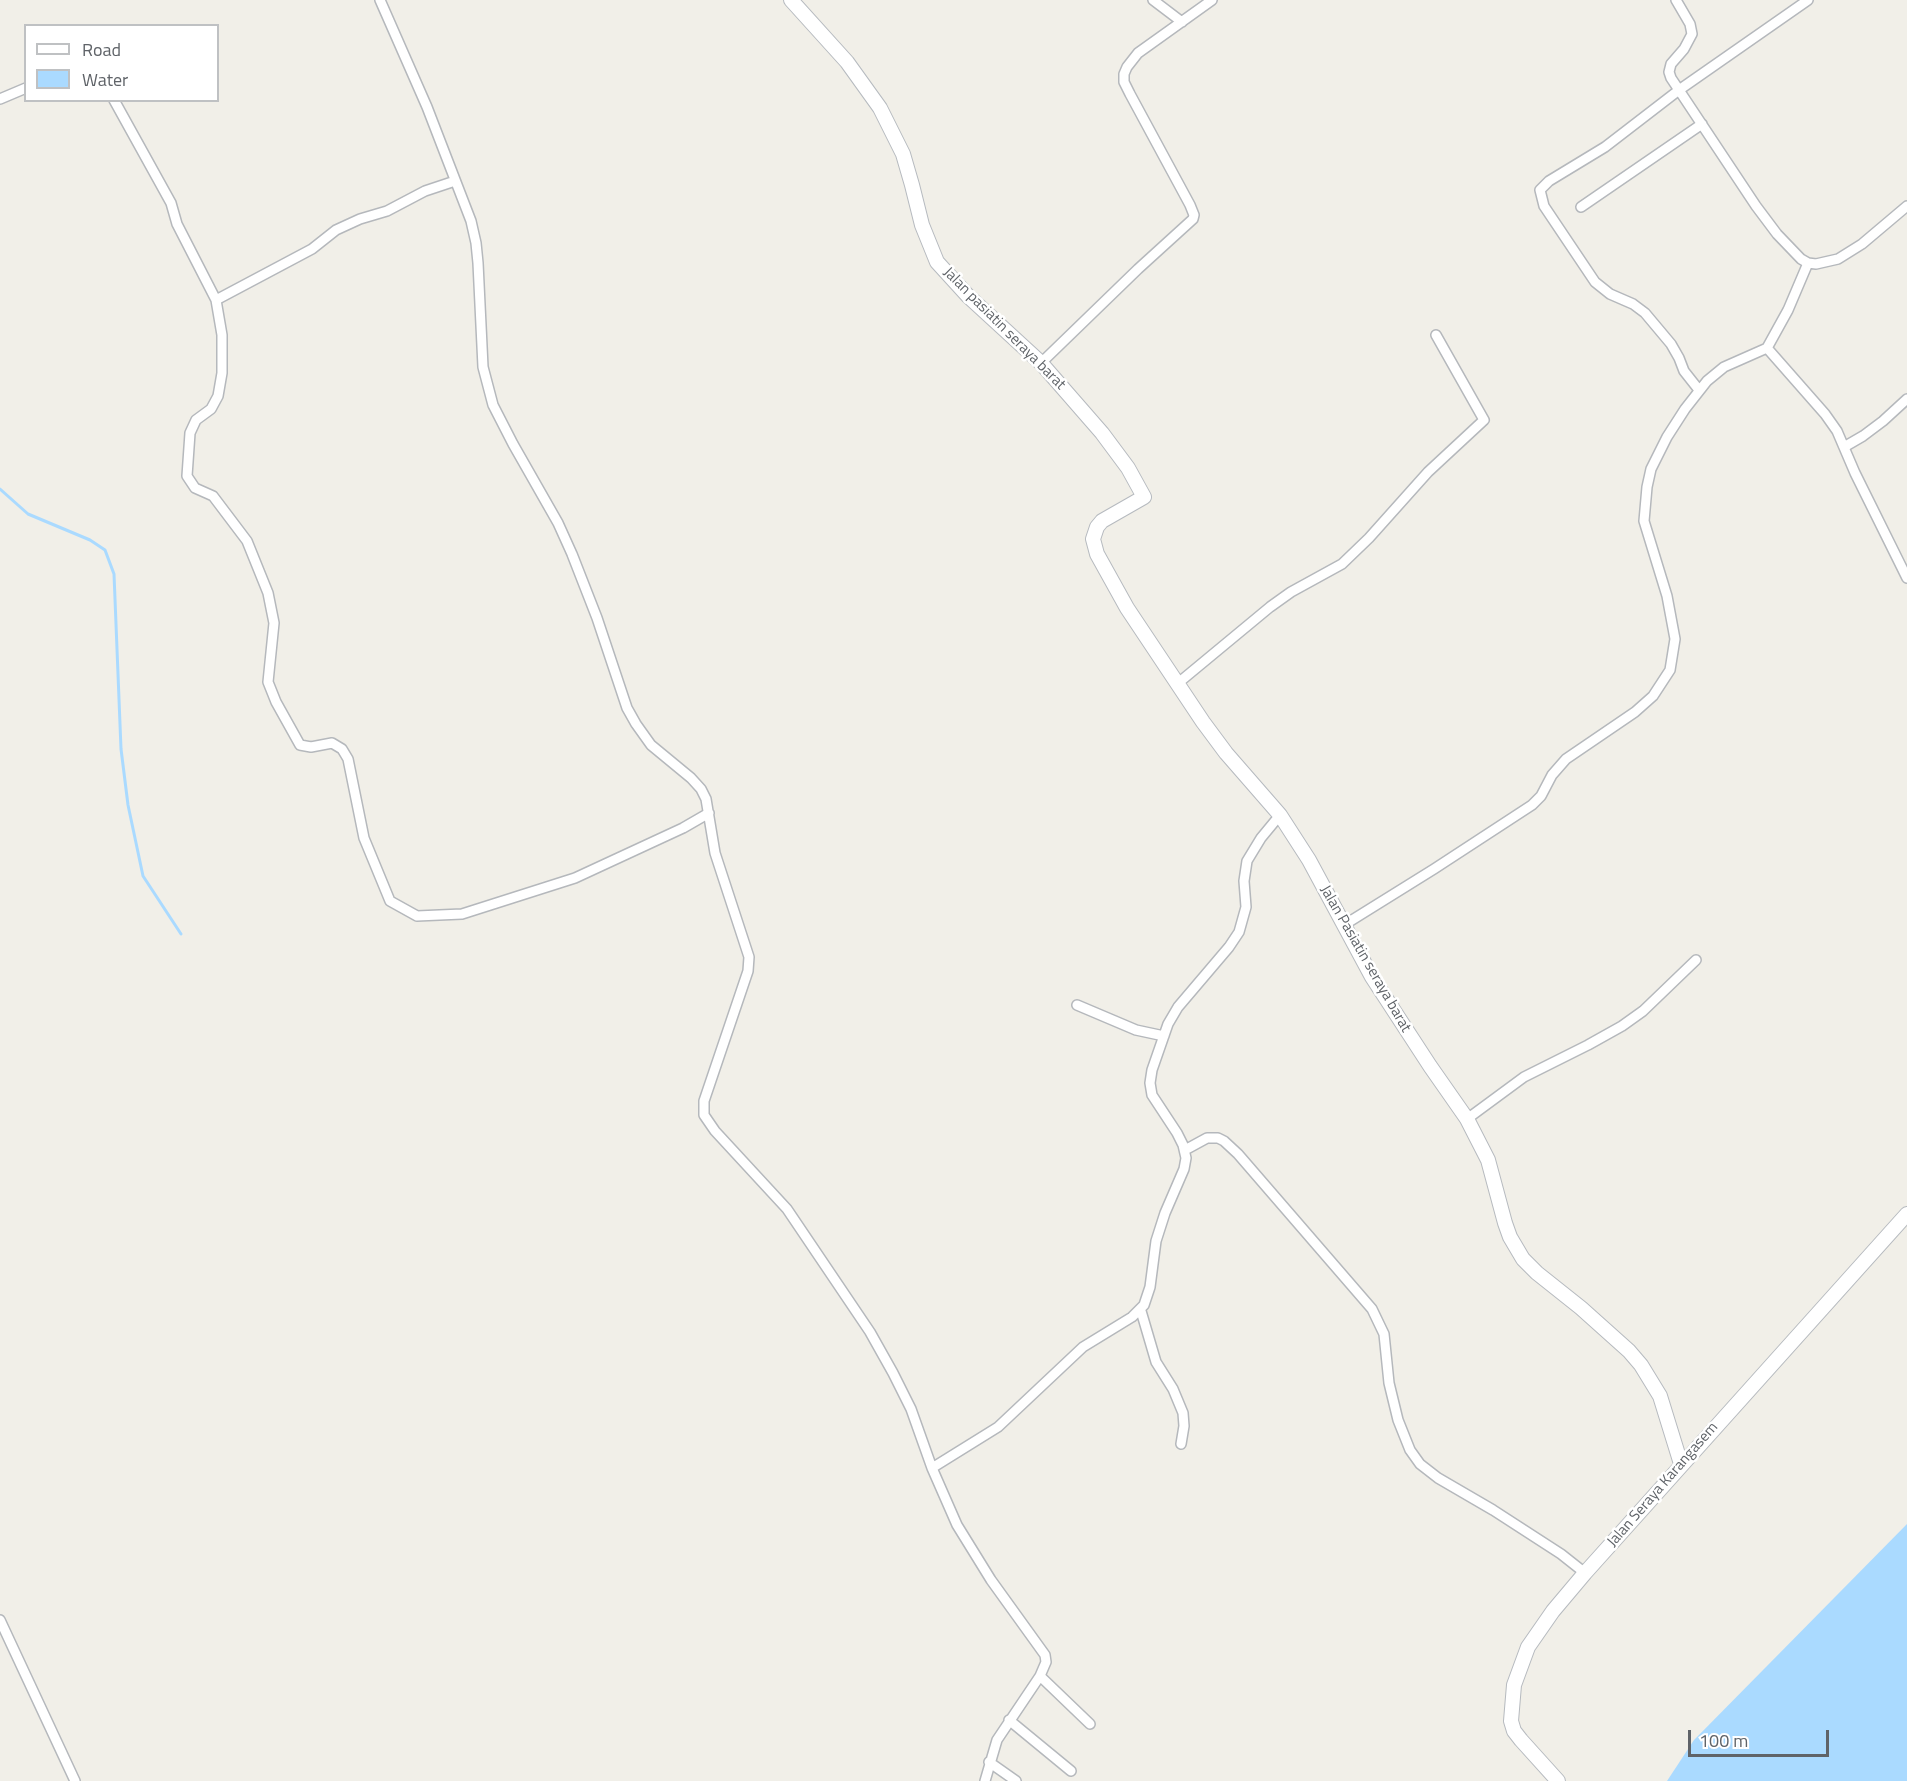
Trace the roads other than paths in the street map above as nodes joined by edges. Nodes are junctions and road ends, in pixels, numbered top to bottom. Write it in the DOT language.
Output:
graph roads {
  1 [pos="380,0"];
  2 [pos="791,0"];
  3 [pos="1153,0"];
  4 [pos="1212,0"];
  5 [pos="1676,0"];
  6 [pos="1808,0"];
  7 [pos="1182,22"];
  8 [pos="24,89"];
  9 [pos="1679,90"];
  10 [pos="0,99"];
  11 [pos="115,102"];
  12 [pos="1702,124"];
  13 [pos="455,181"];
  14 [pos="1907,206"];
  15 [pos="1581,207"];
  16 [pos="1808,263"];
  17 [pos="216,300"];
  18 [pos="1436,334"];
  19 [pos="1767,348"];
  20 [pos="1041,363"];
  21 [pos="1699,390"];
  22 [pos="1907,399"];
  23 [pos="1844,447"];
  24 [pos="1144,497"];
  25 [pos="1907,578"];
  26 [pos="1178,684"];
  27 [pos="709,813"];
  28 [pos="1280,815"];
  29 [pos="1344,925"];
  30 [pos="1696,960"];
  31 [pos="1077,1005"];
  32 [pos="1164,1036"];
  33 [pos="1467,1119"];
  34 [pos="1185,1150"];
  35 [pos="1907,1214"];
  36 [pos="1141,1311"];
  37 [pos="1181,1444"];
  38 [pos="1681,1464"];
  39 [pos="933,1468"];
  40 [pos="1585,1573"];
  41 [pos="0,1621"];
  42 [pos="1040,1676"];
  43 [pos="1009,1720"];
  44 [pos="1090,1724"];
  45 [pos="989,1762"];
  46 [pos="1071,1771"];
  47 [pos="75,1781"];
  48 [pos="985,1781"];
  49 [pos="1016,1781"];
  50 [pos="1558,1781"];
  1 -- 13 [label="street"];
  2 -- 20 [label="street, Jalan pasiatin seraya barat"];
  3 -- 7 [label="street"];
  4 -- 7 [label="street"];
  5 -- 9 [label="street"];
  6 -- 9 [label="street"];
  7 -- 20 [label="street"];
  8 -- 10 [label="street"];
  9 -- 12 [label="street"];
  9 -- 21 [label="street"];
  11 -- 17 [label="street"];
  12 -- 15 [label="street"];
  12 -- 16 [label="street"];
  13 -- 17 [label="street"];
  13 -- 27 [label="street"];
  14 -- 16 [label="street"];
  16 -- 19 [label="street"];
  17 -- 27 [label="street"];
  18 -- 26 [label="street"];
  19 -- 21 [label="street"];
  19 -- 23 [label="street"];
  20 -- 24 [label="street, Jalan pasiatin seraya barat"];
  21 -- 29 [label="street"];
  22 -- 23 [label="street"];
  23 -- 25 [label="street"];
  24 -- 26 [label="street, Jalan Pasiatin seraya barat"];
  26 -- 28 [label="street, Jalan Pasiatin seraya barat"];
  27 -- 39 [label="street"];
  28 -- 29 [label="street, Jalan Pasiatin seraya barat"];
  28 -- 32 [label="street"];
  29 -- 33 [label="street, Jalan Pasiatin seraya barat"];
  30 -- 33 [label="street"];
  31 -- 32 [label="street"];
  32 -- 34 [label="street"];
  33 -- 38 [label="street, Jalan Pasiatin seraya barat"];
  34 -- 36 [label="street"];
  34 -- 40 [label="street"];
  35 -- 38 [label="street, Jalan Seraya Karangasem"];
  36 -- 37 [label="street"];
  36 -- 39 [label="street"];
  38 -- 40 [label="street, Jalan Seraya Karangasem"];
  39 -- 42 [label="street"];
  40 -- 50 [label="street, Jalan Seraya Karangasem"];
  41 -- 47 [label="street"];
  42 -- 43 [label="street"];
  42 -- 44 [label="street"];
  43 -- 45 [label="street"];
  43 -- 46 [label="street"];
  45 -- 48 [label="street"];
  45 -- 49 [label="street"];
}
